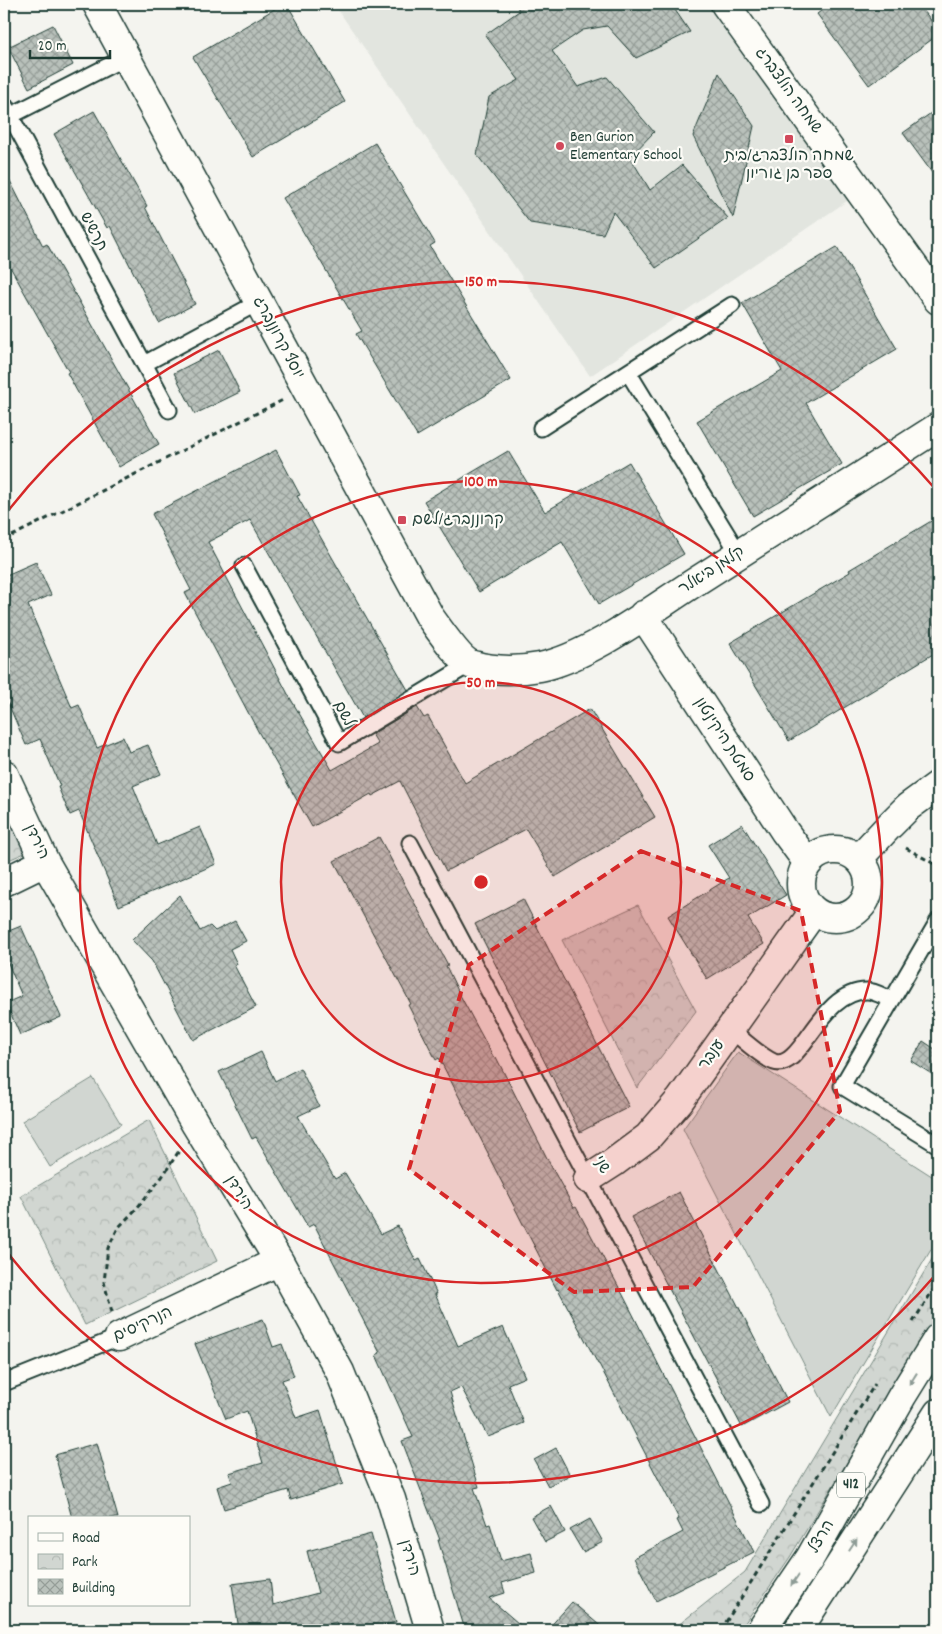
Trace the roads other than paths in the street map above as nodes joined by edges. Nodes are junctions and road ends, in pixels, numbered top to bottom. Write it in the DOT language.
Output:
graph roads {
  1 [pos="97,4"];
  2 [pos="725,4"];
  3 [pos="126,57"];
  4 [pos="7,110"];
  5 [pos="938,300"];
  6 [pos="259,302"];
  7 [pos="732,305"];
  8 [pos="144,364"];
  9 [pos="628,372"];
  10 [pos="169,410"];
  11 [pos="938,427"];
  12 [pos="540,428"];
  13 [pos="739,554"];
  14 [pos="244,566"];
  15 [pos="642,616"];
  16 [pos="470,664"];
  17 [pos="4,774"];
  18 [pos="938,785"];
  19 [pos="410,843"];
  20 [pos="858,859"];
  21 [pos="45,862"];
  22 [pos="808,863"];
  23 [pos="4,882"];
  24 [pos="814,911"];
  25 [pos="938,921"];
  26 [pos="892,1000"];
  27 [pos="730,1029"];
  28 [pos="938,1144"];
  29 [pos="588,1179"];
  30 [pos="279,1261"];
  31 [pos="119,1337"];
  32 [pos="938,1338"];
  33 [pos="4,1382"];
  34 [pos="938,1413"];
  35 [pos="761,1504"];
  36 [pos="430,1630"];
  37 [pos="761,1630"];
  38 [pos="798,1630"];
  1 -- 3 [label="street, יוסף קרוננברג"];
  2 -- 5 [label="street, שמחה הולצברג"];
  3 -- 4 [label="lane, תרשיש"];
  3 -- 6 [label="street, יוסף קרוננברג"];
  4 -- 8 [label="lane, תרשיש"];
  6 -- 8 [label="lane"];
  6 -- 16 [label="street, יוסף קרוננברג"];
  7 -- 9 [label="lane"];
  8 -- 10 [label="lane, תרשיש"];
  9 -- 12 [label="lane"];
  9 -- 13 [label="lane"];
  11 -- 13 [label="street, קלמן ביאלר"];
  13 -- 15 [label="street, קלמן ביאלר"];
  14 -- 16 [label="lane, לשם"];
  15 -- 16 [label="street, קלמן ביאלר"];
  15 -- 22 [label="street, סמטת היקינטון"];
  17 -- 21 [label="street, הירדן"];
  18 -- 20 [label="street"];
  19 -- 29 [label="lane, שני"];
  20 -- 22 [label="street"];
  20 -- 24 [label="street"];
  21 -- 23 [label="street"];
  21 -- 30 [label="street, הירדן"];
  22 -- 24 [label="street"];
  24 -- 27 [label="street, ענבר"];
  25 -- 26 [label="lane"];
  26 -- 27 [label="lane"];
  26 -- 28 [label="lane"];
  27 -- 29 [label="street, ענבר"];
  29 -- 35 [label="lane, שני"];
  30 -- 31 [label="street, הנרקיסים"];
  30 -- 36 [label="street, הירדן"];
  31 -- 33 [label="lane, הנרקיסים"];
  32 -- 37 [label="street, הרצל / 412, one-way"];
  38 -- 34 [label="street, הרצל / 412, one-way"];
}
